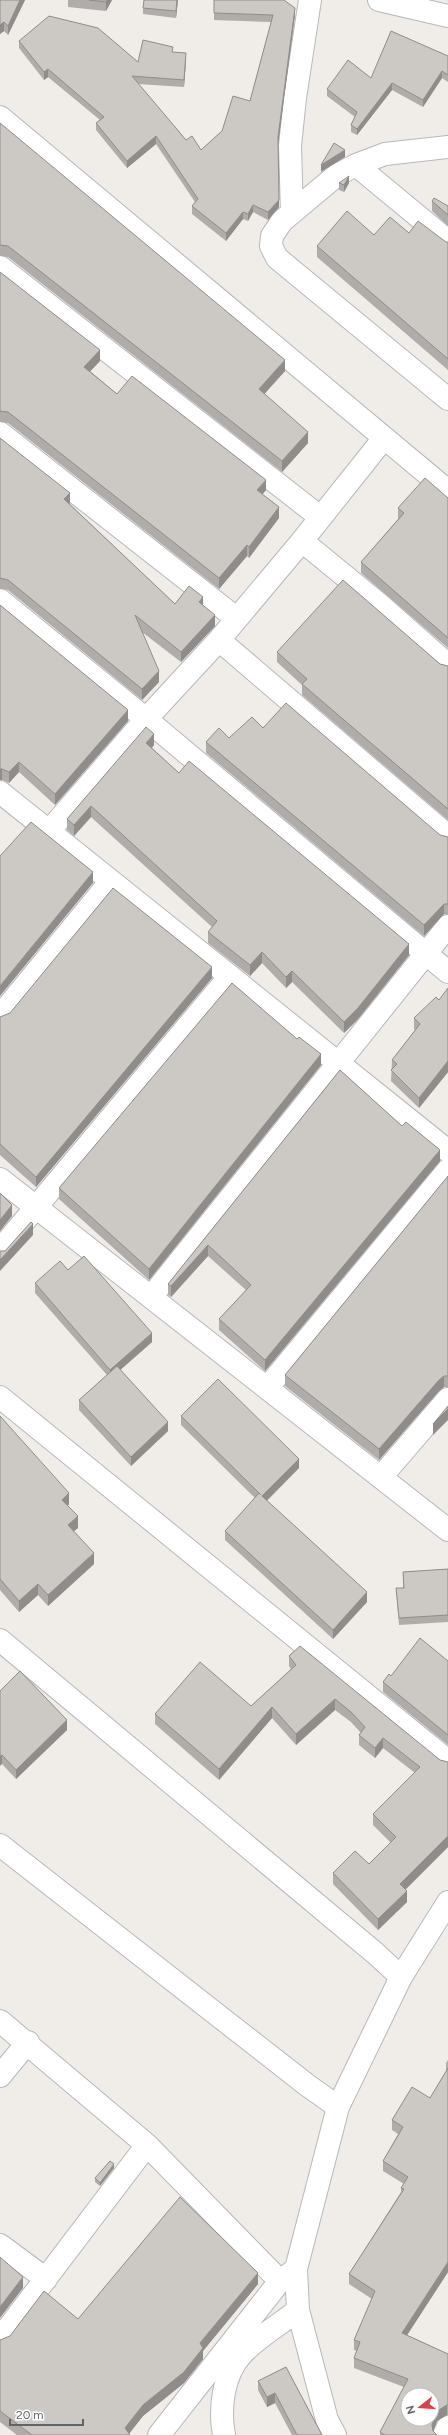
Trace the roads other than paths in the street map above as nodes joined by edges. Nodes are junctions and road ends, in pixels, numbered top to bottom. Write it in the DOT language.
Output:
graph roads {
  1 [pos="310,0"];
  2 [pos="379,0"];
  3 [pos="448,16"];
  4 [pos="0,117"];
  5 [pos="448,147"];
  6 [pos="356,165"];
  7 [pos="292,213"];
  8 [pos="448,242"];
  9 [pos="0,267"];
  10 [pos="448,399"];
  11 [pos="0,433"];
  12 [pos="384,438"];
  13 [pos="448,491"];
  14 [pos="320,517"];
  15 [pos="302,541"];
  16 [pos="0,600"];
  17 [pos="236,618"];
  18 [pos="219,640"];
  19 [pos="448,665"];
  20 [pos="146,719"];
  21 [pos="0,792"];
  22 [pos="49,831"];
  23 [pos="448,836"];
  24 [pos="111,881"];
  25 [pos="448,926"];
  26 [pos="426,954"];
  27 [pos="448,972"];
  28 [pos="230,976"];
  29 [pos="0,1016"];
  30 [pos="338,1063"];
  31 [pos="448,1151"];
  32 [pos="448,1170"];
  33 [pos="0,1179"];
  34 [pos="36,1207"];
  35 [pos="0,1250"];
  36 [pos="151,1297"];
  37 [pos="267,1388"];
  38 [pos="0,1397"];
  39 [pos="448,1399"];
  40 [pos="381,1477"];
  41 [pos="448,1530"];
  42 [pos="0,1640"];
  43 [pos="448,1761"];
  44 [pos="0,1845"];
  45 [pos="448,1902"];
  46 [pos="400,1977"];
  47 [pos="0,2021"];
  48 [pos="28,2042"];
  49 [pos="0,2076"];
  50 [pos="338,2107"];
  51 [pos="147,2145"];
  52 [pos="0,2245"];
  53 [pos="288,2275"];
  54 [pos="46,2279"];
  55 [pos="298,2310"];
  56 [pos="0,2339"];
  57 [pos="448,2428"];
  58 [pos="159,2435"];
  59 [pos="224,2435"];
  60 [pos="335,2435"];
  61 [pos="444,2435"];
  1 -- 7 [label="street"];
  2 -- 3 [label="street"];
  4 -- 12 [label="street"];
  5 -- 6 [label="street"];
  6 -- 7 [label="street"];
  6 -- 8 [label="street"];
  7 -- 10 [label="street"];
  9 -- 14 [label="street"];
  11 -- 17 [label="street"];
  12 -- 13 [label="street"];
  12 -- 14 [label="street"];
  14 -- 15 [label="street"];
  15 -- 17 [label="street"];
  15 -- 19 [label="street"];
  16 -- 20 [label="street"];
  17 -- 18 [label="street"];
  18 -- 20 [label="street"];
  18 -- 23 [label="street"];
  20 -- 22 [label="street"];
  20 -- 26 [label="street"];
  21 -- 22 [label="street"];
  22 -- 24 [label="street"];
  24 -- 28 [label="street"];
  24 -- 29 [label="street"];
  25 -- 26 [label="street"];
  26 -- 27 [label="street"];
  26 -- 30 [label="street"];
  28 -- 30 [label="street"];
  28 -- 34 [label="street"];
  30 -- 31 [label="street"];
  30 -- 36 [label="street"];
  32 -- 37 [label="street"];
  33 -- 34 [label="street"];
  34 -- 35 [label="street"];
  34 -- 36 [label="street"];
  36 -- 37 [label="street"];
  37 -- 40 [label="street"];
  38 -- 43 [label="street"];
  39 -- 40 [label="street"];
  40 -- 41 [label="street"];
  42 -- 46 [label="street"];
  44 -- 50 [label="street"];
  45 -- 46 [label="street"];
  46 -- 50 [label="street"];
  47 -- 48 [label="street"];
  48 -- 49 [label="street"];
  48 -- 51 [label="street"];
  50 -- 53 [label="street"];
  51 -- 53 [label="street"];
  51 -- 54 [label="street"];
  52 -- 54 [label="street"];
  53 -- 55 [label="street"];
  53 -- 58 [label="street"];
  54 -- 56 [label="street"];
  55 -- 59 [label="street"];
  55 -- 60 [label="street"];
  57 -- 61 [label="street"];
}
